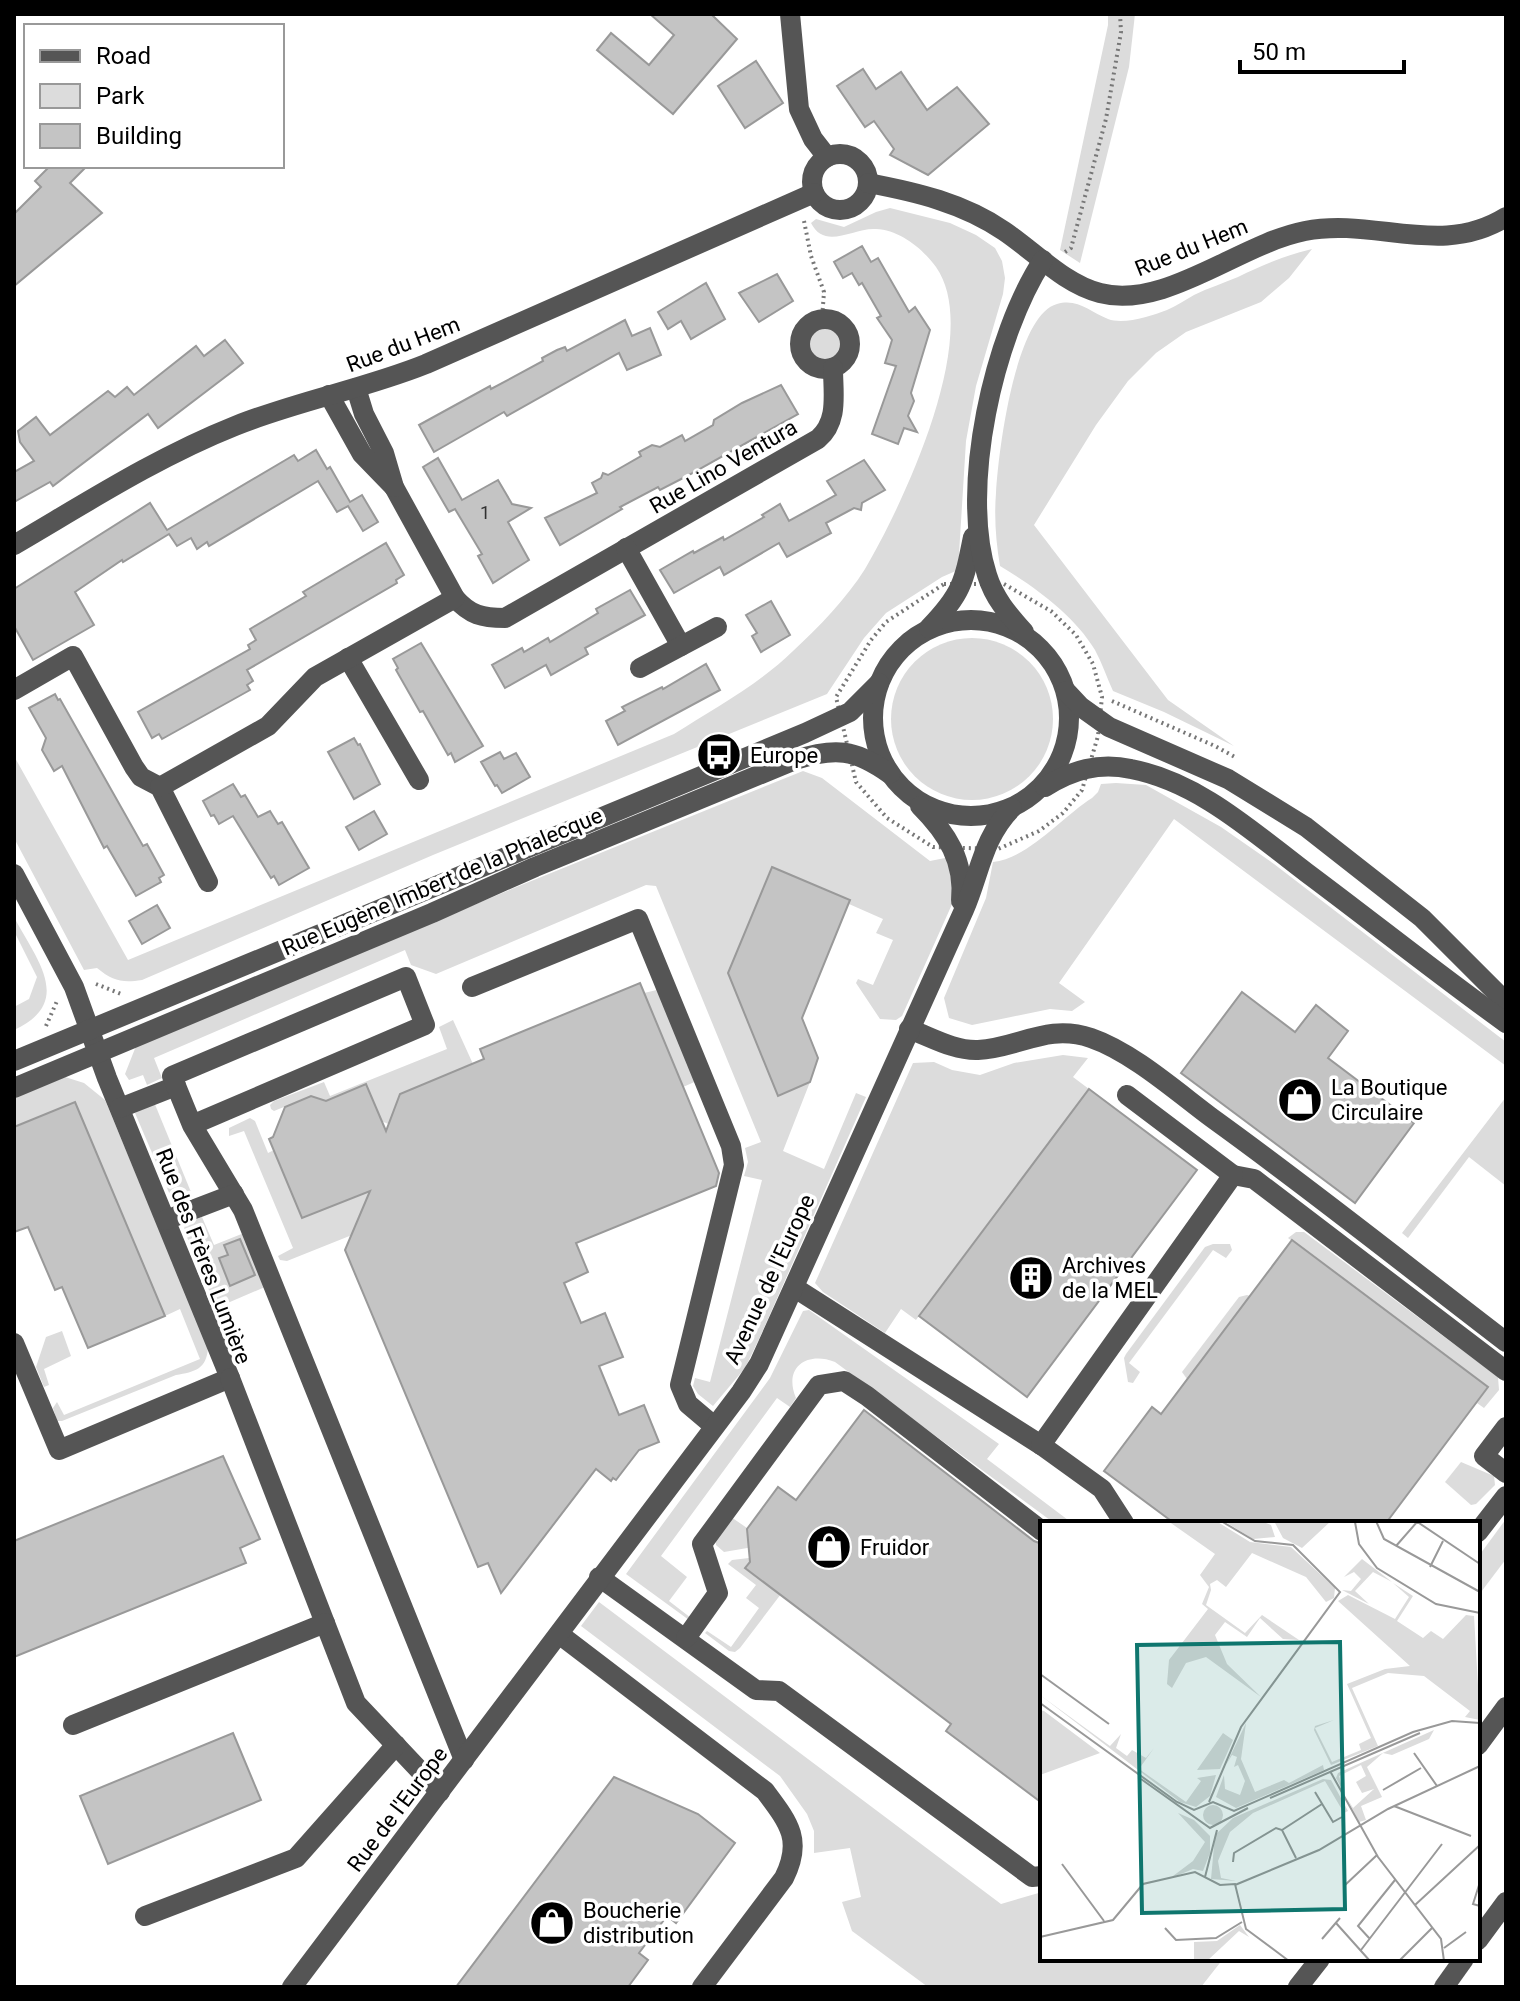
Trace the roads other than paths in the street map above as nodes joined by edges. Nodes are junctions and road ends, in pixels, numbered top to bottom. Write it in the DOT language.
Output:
graph roads {
  1 [pos="790,14"];
  2 [pos="827,157"];
  3 [pos="868,183"];
  4 [pos="814,193"];
  5 [pos="1506,217"];
  6 [pos="1050,256"];
  7 [pos="833,368"];
  8 [pos="356,388"];
  9 [pos="329,395"];
  10 [pos="394,487"];
  11 [pos="977,514"];
  12 [pos="14,545"];
  13 [pos="626,548"];
  14 [pos="455,598"];
  15 [pos="717,627"];
  16 [pos="926,631"];
  17 [pos="1031,640"];
  18 [pos="681,646"];
  19 [pos="348,658"];
  20 [pos="640,668"];
  21 [pos="879,683"];
  22 [pos="14,690"];
  23 [pos="1066,691"];
  24 [pos="890,774"];
  25 [pos="419,780"];
  26 [pos="160,787"];
  27 [pos="1038,791"];
  28 [pos="912,797"];
  29 [pos="1012,808"];
  30 [pos="14,874"];
  31 [pos="208,882"];
  32 [pos="956,924"];
  33 [pos="472,987"];
  34 [pos="1506,1002"];
  35 [pos="1506,1023"];
  36 [pos="90,1029"];
  37 [pos="909,1029"];
  38 [pos="98,1053"];
  39 [pos="14,1061"];
  40 [pos="176,1086"];
  41 [pos="14,1088"];
  42 [pos="1127,1095"];
  43 [pos="120,1108"];
  44 [pos="192,1125"];
  45 [pos="1233,1175"];
  46 [pos="234,1194"];
  47 [pos="166,1220"];
  48 [pos="795,1288"];
  49 [pos="1506,1342"];
  50 [pos="14,1343"];
  51 [pos="1506,1371"];
  52 [pos="230,1378"];
  53 [pos="714,1426"];
  54 [pos="1506,1427"];
  55 [pos="1041,1445"];
  56 [pos="1506,1473"];
  57 [pos="1506,1496"];
  58 [pos="1123,1521"];
  59 [pos="1040,1529"];
  60 [pos="1480,1529"];
  61 [pos="599,1577"];
  62 [pos="325,1623"];
  63 [pos="559,1634"];
  64 [pos="686,1638"];
  65 [pos="540,1660"];
  66 [pos="1506,1707"];
  67 [pos="73,1725"];
  68 [pos="1480,1742"];
  69 [pos="396,1745"];
  70 [pos="464,1760"];
  71 [pos="440,1792"];
  72 [pos="1040,1876"];
  73 [pos="1506,1902"];
  74 [pos="145,1916"];
  75 [pos="1480,1937"];
  76 [pos="1318,1961"];
  77 [pos="1463,1961"];
  78 [pos="292,1987"];
  79 [pos="702,1987"];
  80 [pos="1298,1987"];
  81 [pos="1444,1987"];
  1 -- 2 [label="street"];
  2 -- 3 [label="street"];
  2 -- 4 [label="street"];
  3 -- 4 [label="street"];
  3 -- 6 [label="street, Rue du Hem"];
  4 -- 8 [label="street, Rue du Hem"];
  5 -- 6 [label="street, Rue du Hem"];
  6 -- 11 [label="street"];
  7 -- 7 [label="street, Rue Lino Ventura"];
  7 -- 13 [label="street, Rue Lino Ventura"];
  8 -- 9 [label="street, Rue du Hem"];
  8 -- 10 [label="street, Rue Lino Ventura"];
  9 -- 10 [label="street, Rue Lino Ventura"];
  9 -- 12 [label="street, Rue du Hem"];
  10 -- 14 [label="street, Rue Lino Ventura"];
  11 -- 16 [label="street"];
  11 -- 17 [label="street"];
  13 -- 14 [label="street, Rue Lino Ventura"];
  13 -- 18 [label="street"];
  14 -- 19 [label="street"];
  15 -- 18 [label="street"];
  16 -- 17 [label="street"];
  16 -- 21 [label="street"];
  17 -- 23 [label="street"];
  18 -- 20 [label="street"];
  19 -- 25 [label="street"];
  19 -- 26 [label="street"];
  21 -- 24 [label="street"];
  21 -- 36 [label="street, Rue Eugène Imbert de la Phalecque"];
  22 -- 26 [label="street"];
  23 -- 27 [label="street"];
  23 -- 34 [label="street"];
  24 -- 28 [label="street"];
  24 -- 38 [label="street, Rue Eugène Imbert de la Phalecque"];
  26 -- 31 [label="street"];
  27 -- 29 [label="street"];
  27 -- 35 [label="street"];
  28 -- 29 [label="street"];
  28 -- 32 [label="street, Avenue de l'Europe"];
  29 -- 32 [label="street, Avenue de l'Europe"];
  30 -- 36 [label="street, Rue des Frères Lumière"];
  32 -- 37 [label="street, Avenue de l'Europe"];
  33 -- 53 [label="street"];
  36 -- 38 [label="street, Rue des Frères Lumière"];
  36 -- 39 [label="street, Rue Eugène Imbert de la Phalecque"];
  37 -- 48 [label="street, Avenue de l'Europe"];
  37 -- 49 [label="street"];
  38 -- 41 [label="street, Rue Eugène Imbert de la Phalecque"];
  38 -- 43 [label="street, Rue des Frères Lumière"];
  40 -- 43 [label="street"];
  40 -- 44 [label="street"];
  40 -- 44 [label="street"];
  42 -- 45 [label="street"];
  43 -- 47 [label="street, Rue des Frères Lumière"];
  44 -- 46 [label="street"];
  45 -- 51 [label="street"];
  45 -- 55 [label="street"];
  46 -- 47 [label="street"];
  46 -- 70 [label="street"];
  47 -- 52 [label="street, Rue des Frères Lumière"];
  48 -- 53 [label="street, Avenue de l'Europe"];
  48 -- 55 [label="street"];
  50 -- 52 [label="street, Rue des Frères Lumière"];
  52 -- 62 [label="street"];
  53 -- 61 [label="street, Avenue de l'Europe"];
  54 -- 56 [label="street"];
  55 -- 58 [label="street"];
  57 -- 60 [label="street"];
  59 -- 64 [label="street"];
  61 -- 63 [label="street, Avenue de l'Europe"];
  61 -- 64 [label="street"];
  62 -- 67 [label="street"];
  62 -- 69 [label="street"];
  63 -- 65 [label="street, Avenue de l'Europe"];
  63 -- 79 [label="street"];
  64 -- 72 [label="street"];
  65 -- 70 [label="street, Rue de l'Europe"];
  66 -- 68 [label="street"];
  69 -- 71 [label="street"];
  69 -- 74 [label="street"];
  70 -- 71 [label="street, Rue de l'Europe"];
  71 -- 78 [label="street, Rue de l'Europe"];
  73 -- 75 [label="street"];
  76 -- 80 [label="street"];
  77 -- 81 [label="street"];
}
